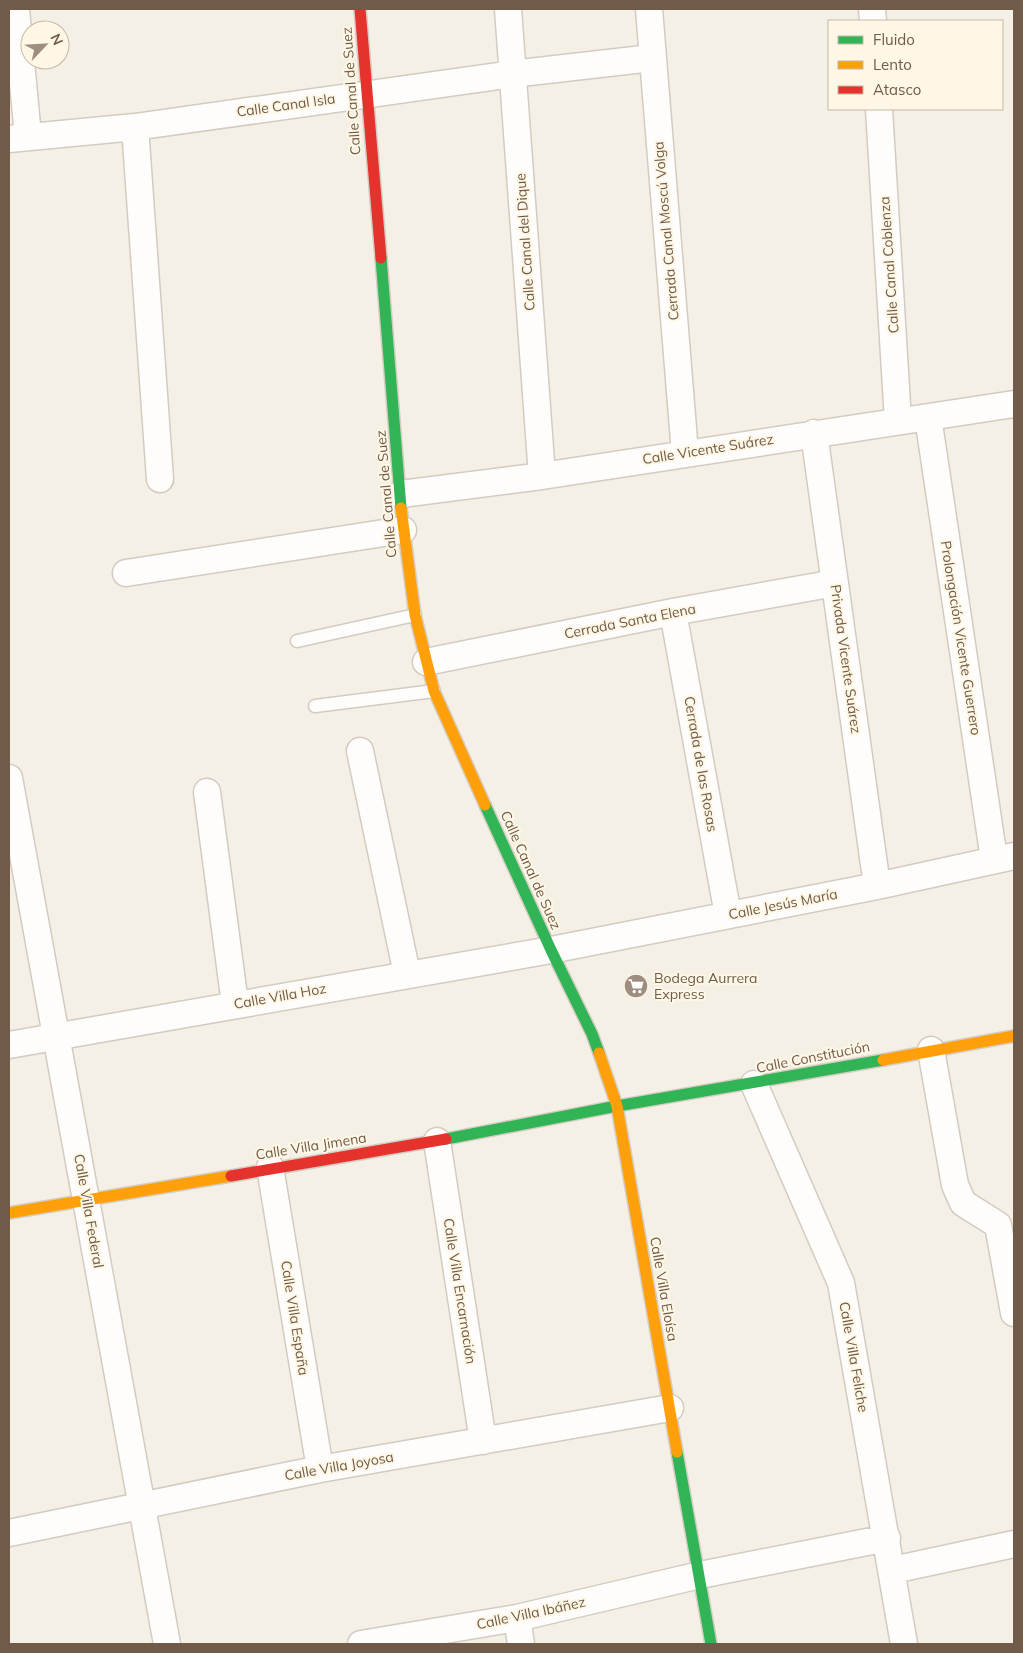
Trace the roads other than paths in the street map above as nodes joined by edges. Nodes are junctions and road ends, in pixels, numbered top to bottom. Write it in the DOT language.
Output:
graph roads {
  1 [pos="16,9"];
  2 [pos="360,9"];
  3 [pos="508,9"];
  4 [pos="649,9"];
  5 [pos="652,58"];
  6 [pos="512,74"];
  7 [pos="366,94"];
  8 [pos="879,110"];
  9 [pos="135,127"];
  10 [pos="18,137"];
  11 [pos="1014,404"];
  12 [pos="928,416"];
  13 [pos="898,420"];
  14 [pos="814,433"];
  15 [pos="685,453"];
  16 [pos="542,476"];
  17 [pos="160,479"];
  18 [pos="401,494"];
  19 [pos="403,530"];
  20 [pos="126,573"];
  21 [pos="835,582"];
  22 [pos="673,612"];
  23 [pos="415,615"];
  24 [pos="297,640"];
  25 [pos="426,662"];
  26 [pos="434,691"];
  27 [pos="316,706"];
  28 [pos="360,751"];
  29 [pos="9,778"];
  30 [pos="207,792"];
  31 [pos="16,853"];
  32 [pos="1004,858"];
  33 [pos="877,886"];
  34 [pos="728,915"];
  35 [pos="551,950"];
  36 [pos="407,974"];
  37 [pos="235,1004"];
  38 [pos="58,1035"];
  39 [pos="1014,1036"];
  40 [pos="9,1044"];
  41 [pos="930,1050"];
  42 [pos="754,1084"];
  43 [pos="617,1106"];
  44 [pos="437,1141"];
  45 [pos="270,1167"];
  46 [pos="88,1201"];
  47 [pos="9,1213"];
  48 [pos="1014,1313"];
  49 [pos="670,1408"];
  50 [pos="483,1441"];
  51 [pos="320,1469"];
  52 [pos="141,1506"];
  53 [pos="9,1533"];
  54 [pos="887,1538"];
  55 [pos="1014,1544"];
  56 [pos="893,1570"];
  57 [pos="700,1575"];
  58 [pos="517,1618"];
  59 [pos="168,1644"];
  60 [pos="361,1644"];
  61 [pos="521,1644"];
  62 [pos="712,1644"];
  63 [pos="904,1644"];
  1 -- 10 [label="street"];
  2 -- 7 [label="street, Calle Canal de Suez"];
  3 -- 6 [label="street, Calle Canal del Dique"];
  4 -- 5 [label="street, Cerrada Canal Moscú Volga"];
  5 -- 6 [label="street, Calle Canal Isla"];
  5 -- 15 [label="street, Cerrada Canal Moscú Volga"];
  6 -- 7 [label="street, Calle Canal Isla"];
  6 -- 16 [label="street, Calle Canal del Dique"];
  7 -- 9 [label="street, Calle Canal Isla"];
  7 -- 18 [label="street, Calle Canal de Suez"];
  8 -- 13 [label="street, Calle Canal Coblenza"];
  9 -- 10 [label="street, Calle Canal Isla"];
  9 -- 17 [label="street"];
  11 -- 12 [label="street, Calle Vicente Suárez"];
  12 -- 13 [label="street, Calle Vicente Suárez"];
  12 -- 32 [label="street, Prolongación Vicente Guerrero"];
  13 -- 14 [label="street, Calle Vicente Suárez"];
  14 -- 15 [label="street, Calle Vicente Suárez"];
  14 -- 21 [label="street, Privada Vicente Suárez"];
  15 -- 16 [label="street, Calle Vicente Suárez"];
  16 -- 18 [label="street, Calle Vicente Suárez"];
  18 -- 19 [label="street, Calle Canal de Suez"];
  19 -- 20 [label="street"];
  19 -- 23 [label="street, Calle Canal de Suez"];
  21 -- 22 [label="street, Cerrada Santa Elena"];
  21 -- 33 [label="street, Privada Vicente Suárez"];
  22 -- 25 [label="street, Cerrada Santa Elena"];
  22 -- 34 [label="street, Cerrada de las Rosas"];
  23 -- 24 [label="lane"];
  23 -- 25 [label="street, Calle Canal de Suez"];
  25 -- 26 [label="street, Calle Canal de Suez"];
  26 -- 27 [label="lane"];
  26 -- 35 [label="street, Calle Canal de Suez"];
  28 -- 36 [label="street"];
  29 -- 31 [label="street, Calle Villa Federal"];
  30 -- 37 [label="street"];
  31 -- 38 [label="street, Calle Villa Federal"];
  32 -- 33 [label="street, Calle Jesús María"];
  33 -- 34 [label="street, Calle Jesús María"];
  34 -- 35 [label="street, Calle Jesús María"];
  35 -- 36 [label="street, Calle Villa Hoz"];
  35 -- 43 [label="street, Calle Villa Eloísa"];
  36 -- 37 [label="street, Calle Villa Hoz"];
  37 -- 38 [label="street, Calle Villa Hoz"];
  38 -- 40 [label="street, Calle Villa Hoz"];
  38 -- 46 [label="street, Calle Villa Federal"];
  39 -- 41 [label="street, Calle Constitución"];
  41 -- 42 [label="street, Calle Constitución"];
  41 -- 48 [label="street"];
  42 -- 43 [label="street, Calle Constitución"];
  42 -- 54 [label="street, Calle Villa Feliche"];
  43 -- 44 [label="street, Calle Villa Jimena"];
  43 -- 49 [label="street, Calle Villa Eloísa"];
  44 -- 45 [label="street, Calle Villa Jimena"];
  44 -- 50 [label="street, Calle Villa Encarnación"];
  45 -- 46 [label="street, Calle Villa Jimena"];
  45 -- 51 [label="street, Calle Villa España"];
  46 -- 47 [label="street, Calle Villa Jimena"];
  46 -- 52 [label="street, Calle Villa Federal"];
  49 -- 50 [label="street, Calle Villa Joyosa"];
  49 -- 57 [label="street, Calle Villa Eloísa"];
  50 -- 51 [label="street, Calle Villa Joyosa"];
  51 -- 52 [label="street, Calle Villa Joyosa"];
  52 -- 53 [label="street, Calle Villa Joyosa"];
  52 -- 59 [label="street, Calle Villa Federal"];
  54 -- 56 [label="street, Calle Villa Feliche"];
  54 -- 57 [label="street, Calle Villa Ibáñez"];
  55 -- 56 [label="street"];
  56 -- 63 [label="street, Calle Villa Feliche"];
  57 -- 58 [label="street, Calle Villa Ibáñez"];
  57 -- 62 [label="street, Calle Villa Eloísa"];
  58 -- 60 [label="street, Calle Villa Ibáñez"];
  58 -- 61 [label="street"];
}
